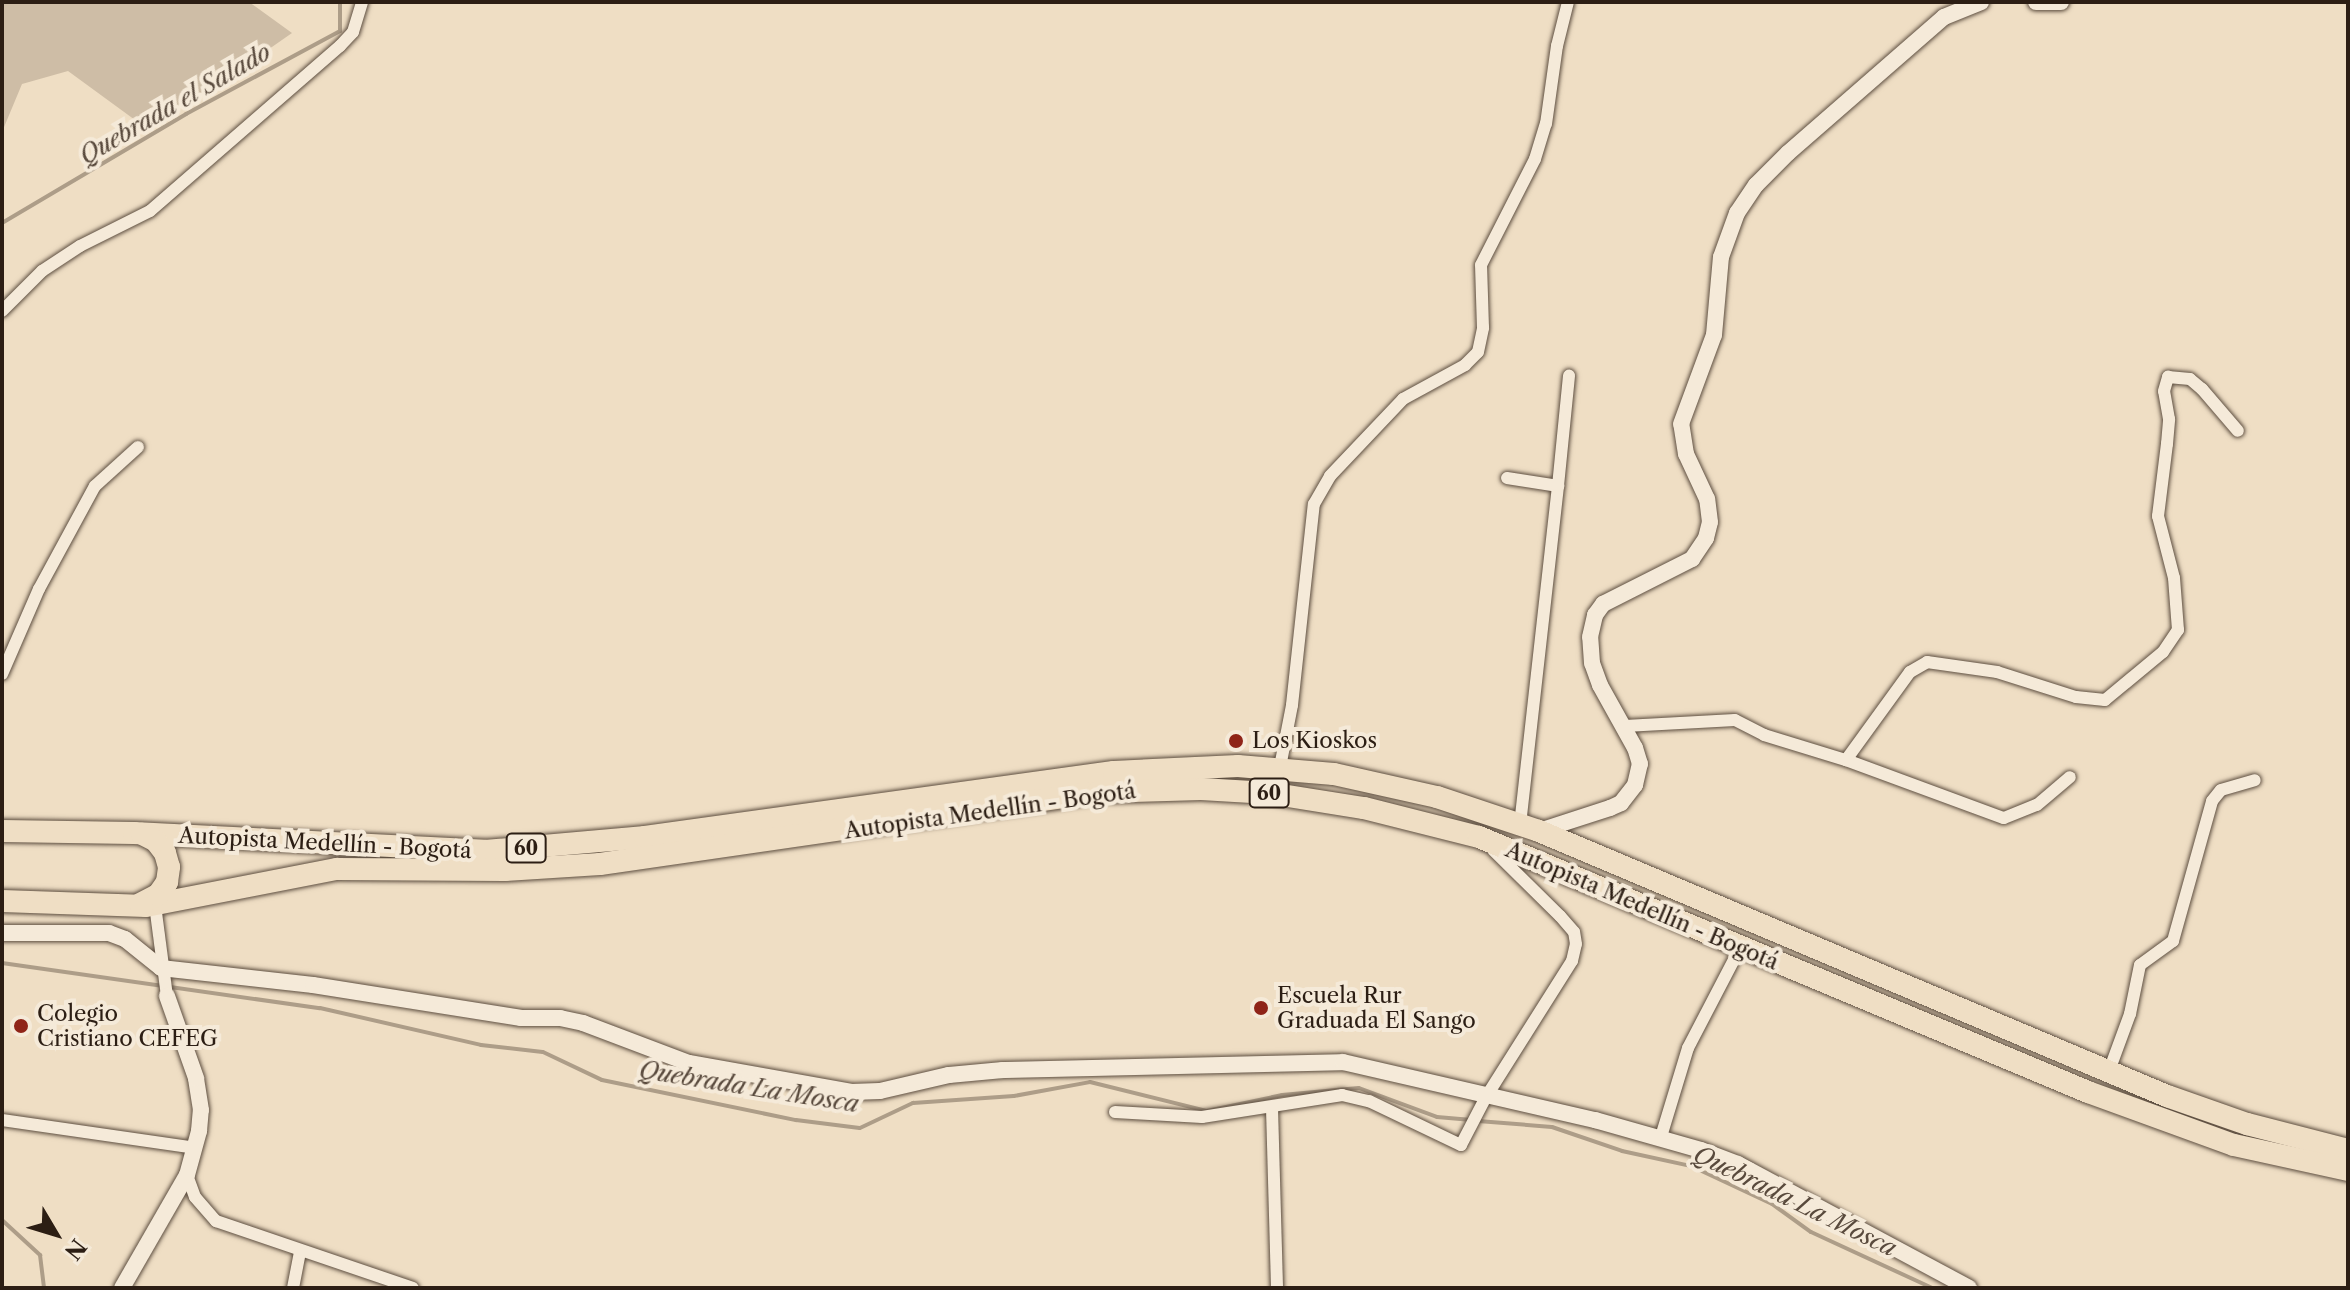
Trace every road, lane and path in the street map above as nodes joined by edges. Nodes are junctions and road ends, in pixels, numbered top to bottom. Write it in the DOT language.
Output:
graph roads {
  1 [pos="362,2"];
  2 [pos="1568,2"];
  3 [pos="1981,2"];
  4 [pos="2036,2"];
  5 [pos="2061,2"];
  6 [pos="2,311"];
  7 [pos="1569,376"];
  8 [pos="2238,431"];
  9 [pos="138,447"];
  10 [pos="1507,478"];
  11 [pos="1558,486"];
  12 [pos="2,674"];
  13 [pos="1625,726"];
  14 [pos="1846,760"];
  15 [pos="1280,767"];
  16 [pos="2070,777"];
  17 [pos="2255,780"];
  18 [pos="1529,828"];
  19 [pos="2,831"];
  20 [pos="134,833"];
  21 [pos="1479,837"];
  22 [pos="2,901"];
  23 [pos="130,905"];
  24 [pos="155,905"];
  25 [pos="2,933"];
  26 [pos="1740,948"];
  27 [pos="164,981"];
  28 [pos="2109,1071"];
  29 [pos="1486,1097"];
  30 [pos="1272,1108"];
  31 [pos="1115,1112"];
  32 [pos="2,1120"];
  33 [pos="1660,1140"];
  34 [pos="196,1148"];
  35 [pos="2348,1150"];
  36 [pos="2348,1170"];
  37 [pos="187,1175"];
  38 [pos="300,1251"];
  39 [pos="122,1288"];
  40 [pos="293,1288"];
  41 [pos="413,1288"];
  42 [pos="1277,1288"];
  43 [pos="1969,1288"];
  1 -- 6 [label="street"];
  2 -- 15 [label="street"];
  3 -- 13 [label="street"];
  4 -- 5 [label="street"];
  7 -- 11 [label="street"];
  8 -- 14 [label="street"];
  9 -- 12 [label="street"];
  10 -- 11 [label="street"];
  11 -- 18 [label="street"];
  13 -- 14 [label="street"];
  13 -- 18 [label="street"];
  14 -- 16 [label="street"];
  15 -- 18 [label="highway, Autopista Medellín - Bogotá / 60"];
  15 -- 20 [label="highway, Autopista Medellín - Bogotá / 60"];
  17 -- 28 [label="street"];
  18 -- 28 [label="highway, Autopista Medellín - Bogotá / 60"];
  19 -- 20 [label="highway, Autopista Medellín - Bogotá / 60"];
  20 -- 23 [label="highway"];
  21 -- 24 [label="highway, Autopista Medellín - Bogotá / 60"];
  21 -- 26 [label="highway, Autopista Medellín - Bogotá / 60"];
  21 -- 29 [label="street"];
  22 -- 23 [label="highway, Autopista Medellín - Bogotá / 60"];
  23 -- 24 [label="highway, Autopista Medellín - Bogotá / 60"];
  24 -- 27 [label="street"];
  25 -- 27 [label="street"];
  26 -- 33 [label="street"];
  26 -- 36 [label="highway, Autopista Medellín - Bogotá / 60"];
  27 -- 29 [label="street"];
  27 -- 34 [label="street"];
  28 -- 35 [label="highway, Autopista Medellín - Bogotá / 60"];
  29 -- 30 [label="street"];
  29 -- 33 [label="street"];
  30 -- 31 [label="street"];
  30 -- 42 [label="street"];
  32 -- 34 [label="street"];
  33 -- 43 [label="street"];
  34 -- 37 [label="street"];
  37 -- 38 [label="street"];
  37 -- 39 [label="street"];
  38 -- 40 [label="street"];
  38 -- 41 [label="street"];
}
